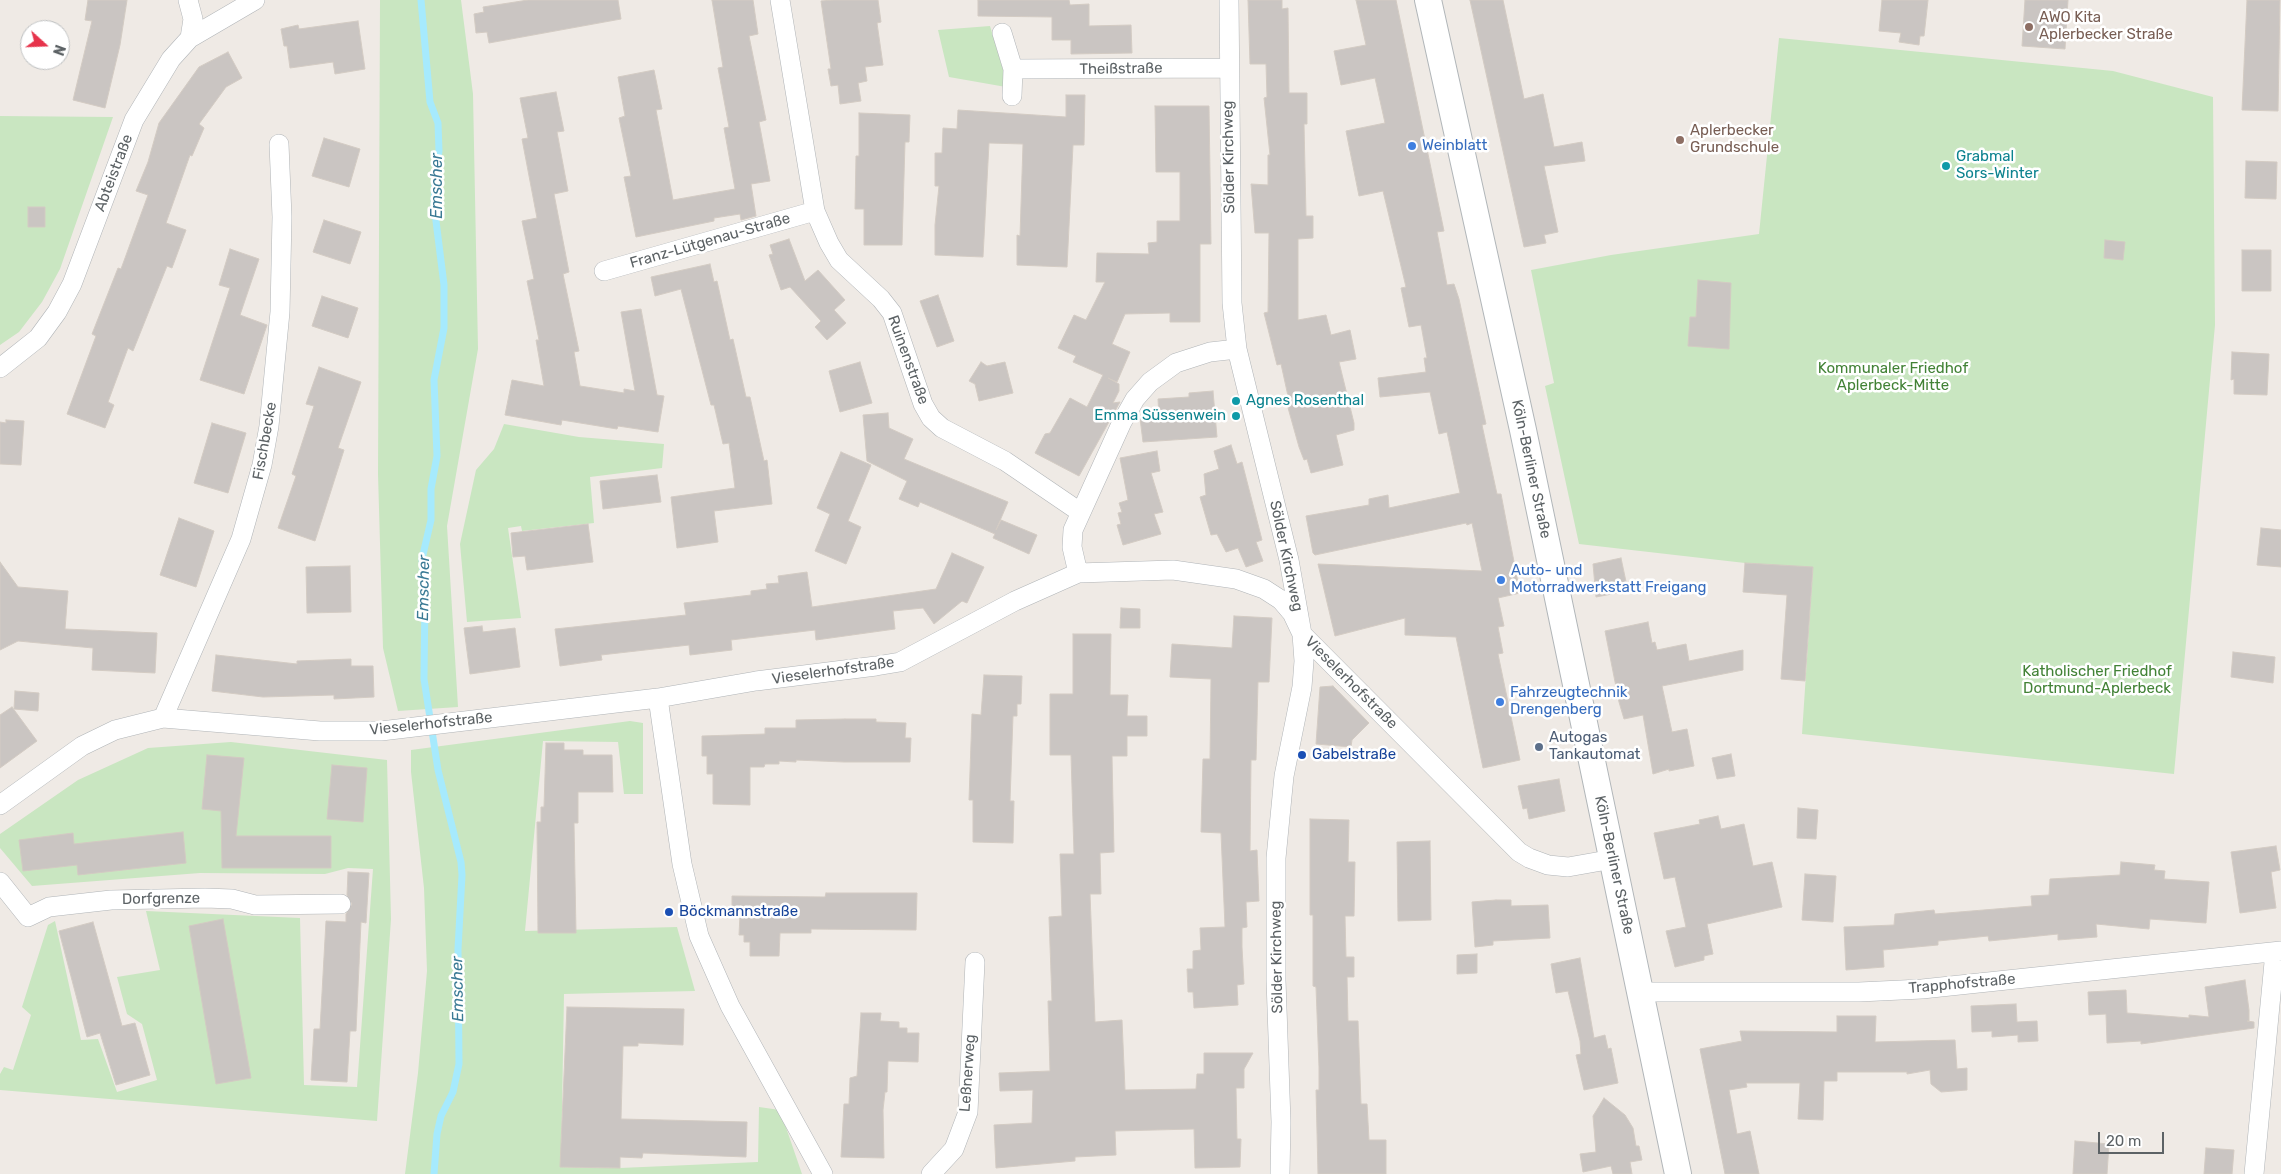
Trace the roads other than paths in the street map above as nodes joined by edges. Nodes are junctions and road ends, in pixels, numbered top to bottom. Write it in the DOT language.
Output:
graph roads {
  1 [pos="188,0"];
  2 [pos="255,0"];
  3 [pos="780,0"];
  4 [pos="1229,0"];
  5 [pos="1428,0"];
  6 [pos="1002,33"];
  7 [pos="190,38"];
  8 [pos="1228,68"];
  9 [pos="1013,69"];
  10 [pos="1012,96"];
  11 [pos="279,144"];
  12 [pos="815,211"];
  13 [pos="604,271"];
  14 [pos="1237,349"];
  15 [pos="0,368"];
  16 [pos="1080,512"];
  17 [pos="1078,573"];
  18 [pos="1302,634"];
  19 [pos="658,698"];
  20 [pos="163,718"];
  21 [pos="0,805"];
  22 [pos="1613,859"];
  23 [pos="0,882"];
  24 [pos="341,904"];
  25 [pos="2278,952"];
  26 [pos="975,962"];
  27 [pos="1641,992"];
  28 [pos="823,1174"];
  29 [pos="931,1174"];
  30 [pos="1280,1174"];
  31 [pos="1678,1174"];
  32 [pos="2254,1174"];
  1 -- 7 [label="street"];
  2 -- 7 [label="street, Abteistraße"];
  3 -- 12 [label="street, Ruinenstraße"];
  4 -- 8 [label="street, Sölder Kirchweg"];
  5 -- 22 [label="main road, Köln-Berliner Straße"];
  6 -- 9 [label="street"];
  7 -- 15 [label="street, Abteistraße"];
  8 -- 9 [label="street, Theißstraße"];
  8 -- 14 [label="street, Sölder Kirchweg"];
  9 -- 10 [label="street"];
  11 -- 20 [label="street, Fischbecke"];
  12 -- 13 [label="street, Franz-Lütgenau-Straße"];
  12 -- 16 [label="street, Ruinenstraße"];
  14 -- 16 [label="street"];
  14 -- 18 [label="street, Sölder Kirchweg"];
  16 -- 17 [label="street"];
  17 -- 18 [label="street, Vieselerhofstraße"];
  17 -- 19 [label="street, Vieselerhofstraße"];
  18 -- 22 [label="street, Vieselerhofstraße"];
  18 -- 30 [label="street, Sölder Kirchweg"];
  19 -- 20 [label="street, Vieselerhofstraße"];
  19 -- 28 [label="street"];
  20 -- 21 [label="street, Vieselerhofstraße"];
  22 -- 27 [label="main road, Köln-Berliner Straße"];
  23 -- 24 [label="street, Dorfgrenze"];
  25 -- 27 [label="street, Trapphofstraße"];
  25 -- 32 [label="street"];
  26 -- 29 [label="street, Leßnerweg"];
  27 -- 31 [label="main road, Köln-Berliner Straße"];
}
